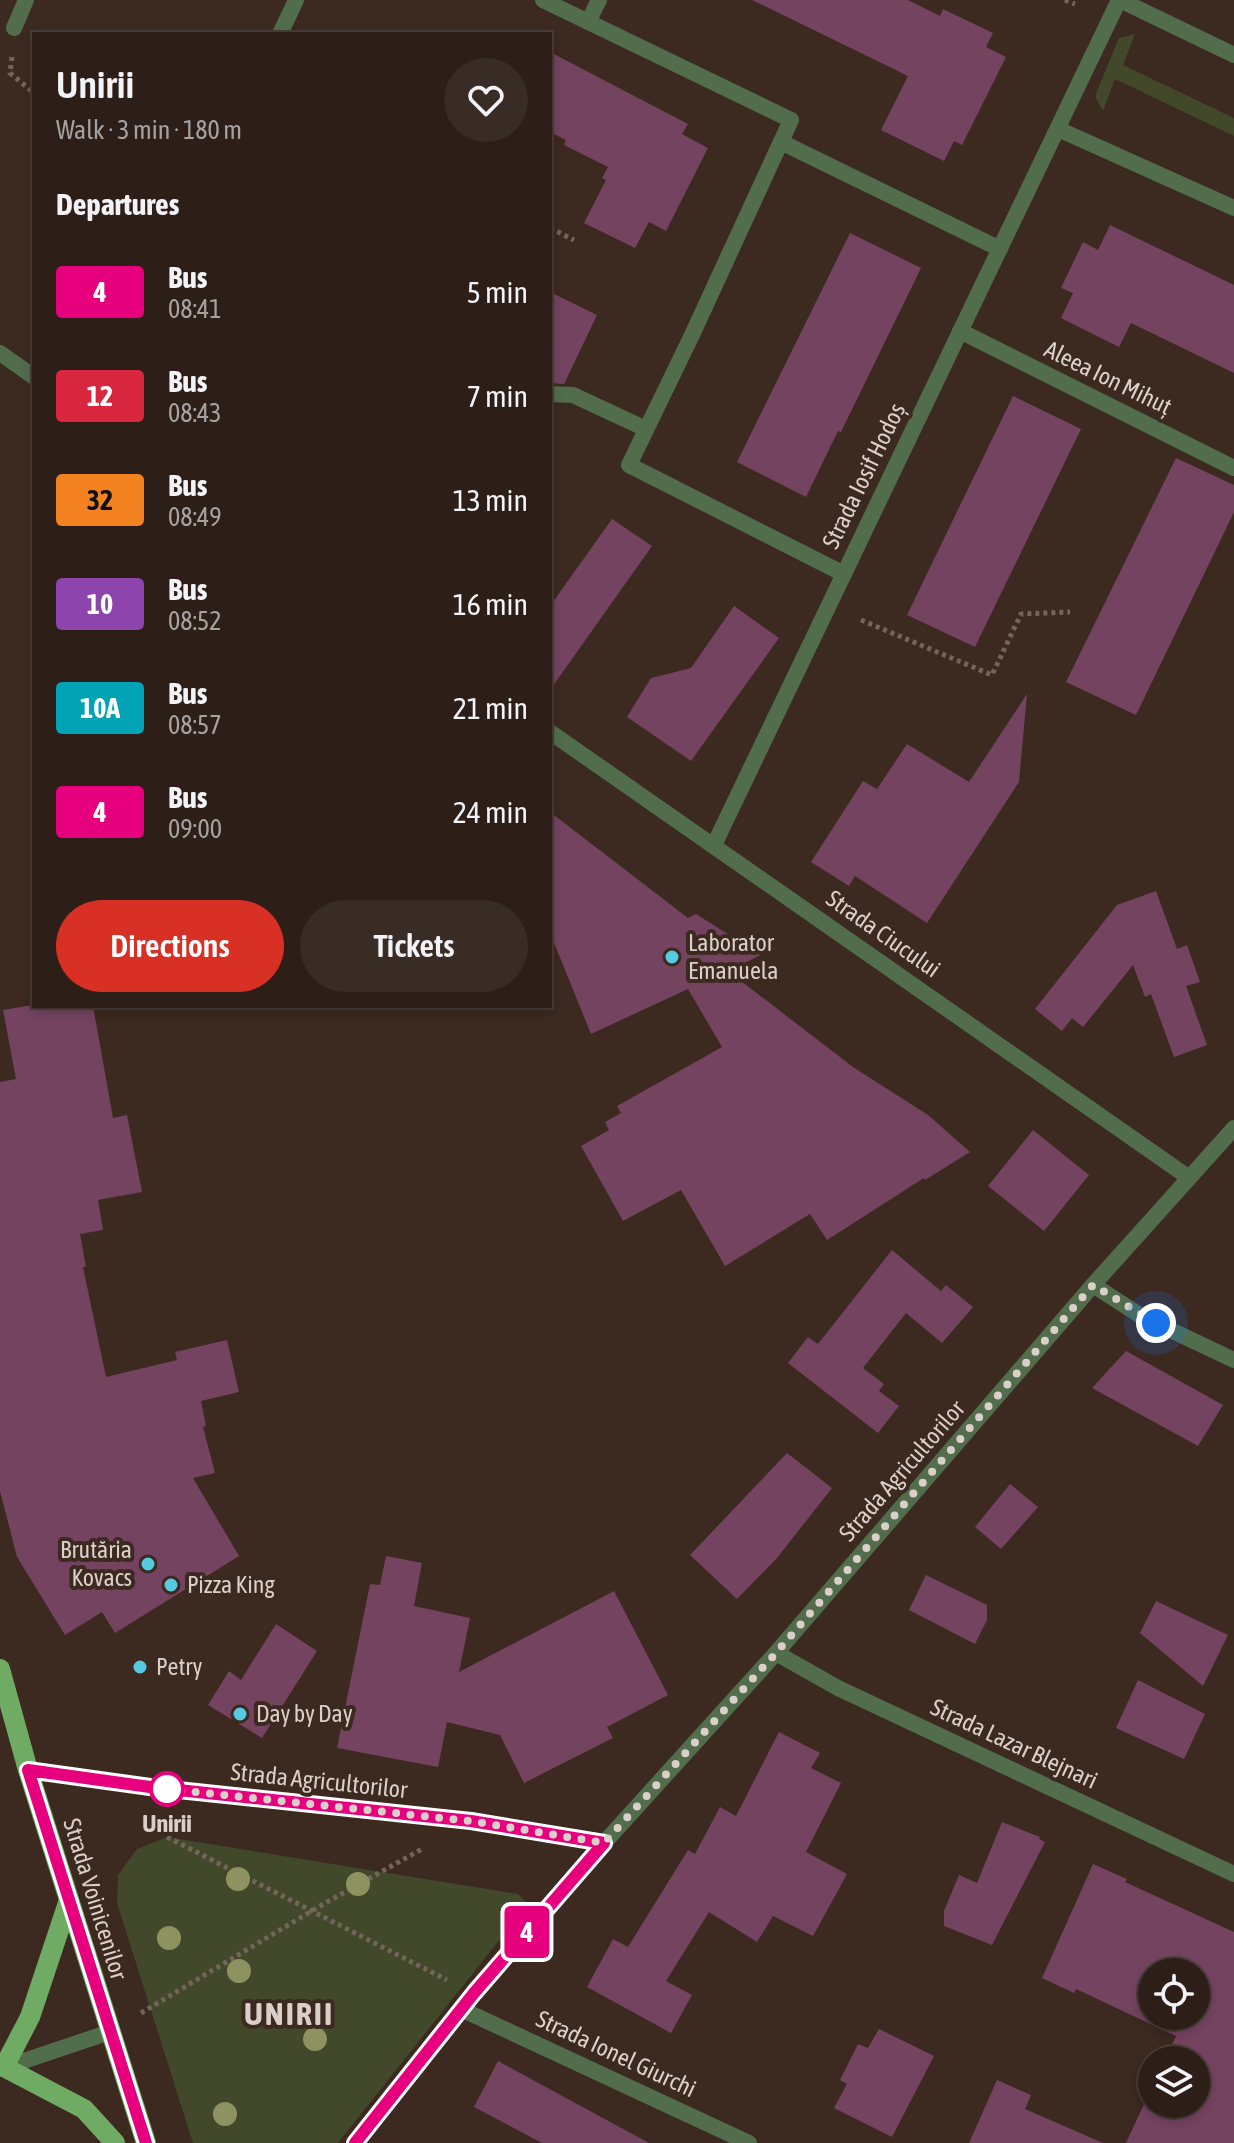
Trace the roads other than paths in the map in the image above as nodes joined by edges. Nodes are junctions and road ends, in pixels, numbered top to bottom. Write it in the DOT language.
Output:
graph roads {
  1 [pos="26,0"];
  2 [pos="296,0"];
  3 [pos="543,0"];
  4 [pos="599,0"];
  5 [pos="1120,0"];
  6 [pos="588,22"];
  7 [pos="14,28"];
  8 [pos="281,32"];
  9 [pos="1234,55"];
  10 [pos="1058,129"];
  11 [pos="781,142"];
  12 [pos="1234,208"];
  13 [pos="1000,249"];
  14 [pos="960,331"];
  15 [pos="0,353"];
  16 [pos="32,376"];
  17 [pos="552,394"];
  18 [pos="646,429"];
  19 [pos="1234,468"];
  20 [pos="844,574"];
  21 [pos="552,733"];
  22 [pos="714,845"];
  23 [pos="1234,1128"];
  24 [pos="1188,1177"];
  25 [pos="1093,1285"];
  26 [pos="1234,1360"];
  27 [pos="776,1653"];
  28 [pos="0,1669"];
  29 [pos="28,1770"];
  30 [pos="604,1843"];
  31 [pos="1234,1874"];
  32 [pos="69,1900"];
  33 [pos="461,2009"];
  34 [pos="110,2032"];
  35 [pos="2,2068"];
  36 [pos="115,2143"];
  37 [pos="146,2143"];
  38 [pos="355,2143"];
  39 [pos="749,2143"];
  1 -- 7 [label="street"];
  2 -- 8 [label="street"];
  3 -- 6 [label="street"];
  4 -- 6 [label="street"];
  5 -- 9 [label="street"];
  5 -- 10 [label="street, Strada Iosif Hodoș"];
  6 -- 11 [label="street"];
  10 -- 12 [label="street"];
  10 -- 13 [label="street, Strada Iosif Hodoș"];
  11 -- 13 [label="street"];
  11 -- 18 [label="street"];
  13 -- 14 [label="street, Strada Iosif Hodoș"];
  14 -- 19 [label="street, Aleea Ion Mihuț"];
  14 -- 20 [label="street, Strada Iosif Hodoș"];
  15 -- 16 [label="street"];
  17 -- 18 [label="street"];
  18 -- 20 [label="street"];
  20 -- 22 [label="street, Strada Iosif Hodoș"];
  21 -- 22 [label="street, Strada Ciucului"];
  22 -- 24 [label="street, Strada Ciucului"];
  23 -- 24 [label="street, Strada Agricultorilor"];
  24 -- 25 [label="street, Strada Agricultorilor"];
  25 -- 26 [label="street"];
  25 -- 27 [label="street, Strada Agricultorilor"];
  27 -- 30 [label="street, Strada Agricultorilor"];
  27 -- 31 [label="street, Strada Lazar Blejnari"];
  28 -- 29 [label="main road, Strada Voinicenilor"];
  29 -- 30 [label="street, Strada Agricultorilor"];
  29 -- 32 [label="main road, Strada Voinicenilor"];
  30 -- 33 [label="street, Strada Agricultorilor"];
  32 -- 34 [label="main road, Strada Voinicenilor"];
  32 -- 35 [label="main road"];
  33 -- 38 [label="street, Strada Agricultorilor"];
  33 -- 39 [label="street, Strada Ionel Giurchi"];
  34 -- 35 [label="street"];
  34 -- 37 [label="main road, Strada Voinicenilor"];
  35 -- 36 [label="main road"];
}
